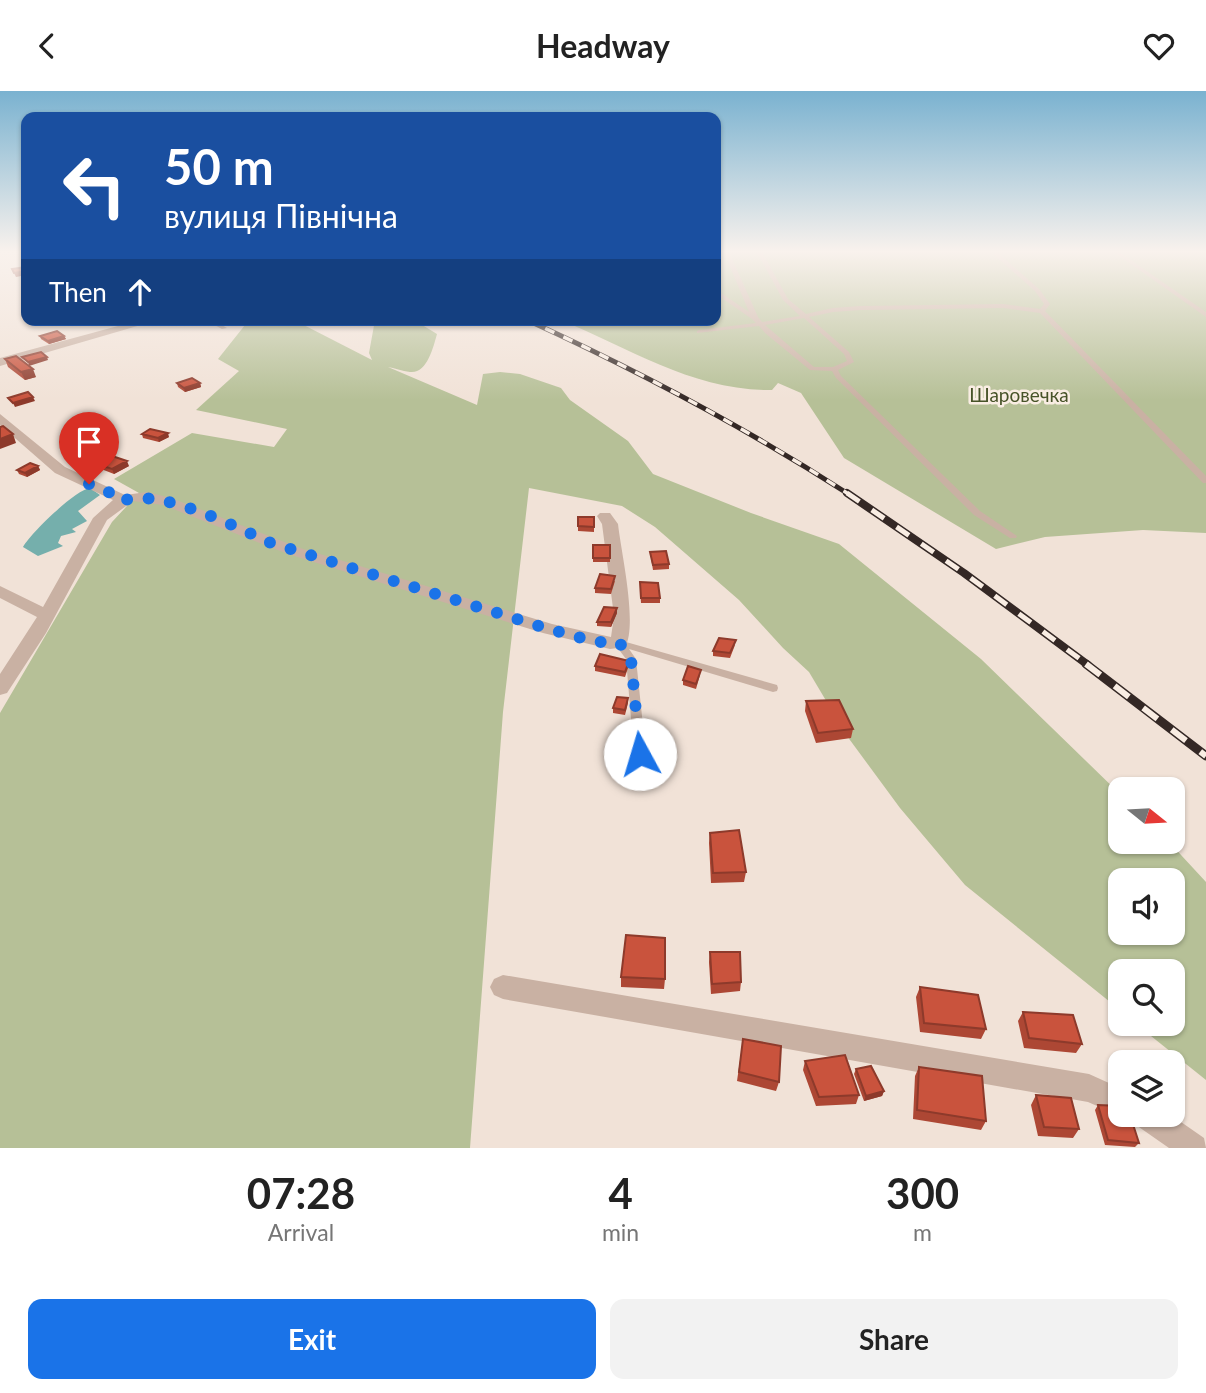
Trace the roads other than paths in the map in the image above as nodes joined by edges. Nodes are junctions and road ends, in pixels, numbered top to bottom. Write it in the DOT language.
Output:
graph roads {
  1 [pos="730,301"];
  2 [pos="749,301"];
  3 [pos="787,301"];
  4 [pos="1045,301"];
  5 [pos="1186,301"];
  6 [pos="1042,311"];
  7 [pos="1206,315"];
  8 [pos="803,317"];
  9 [pos="758,321"];
  10 [pos="131,326"];
  11 [pos="220,326"];
  12 [pos="224,328"];
  13 [pos="699,332"];
  14 [pos="0,362"];
  15 [pos="834,369"];
  16 [pos="0,418"];
  17 [pos="1206,481"];
  18 [pos="122,501"];
  19 [pos="606,516"];
  20 [pos="1013,536"];
  21 [pos="0,591"];
  22 [pos="46,615"];
  23 [pos="619,642"];
  24 [pos="0,688"];
  25 [pos="774,688"];
  26 [pos="640,754"];
  27 [pos="503,987"];
  28 [pos="1108,1096"];
  29 [pos="1163,1127"];
  30 [pos="1194,1148"];
  1 -- 9 [label="lane"];
  2 -- 9 [label="lane"];
  3 -- 8 [label="lane"];
  4 -- 6 [label="lane"];
  5 -- 7 [label="lane"];
  6 -- 8 [label="lane"];
  6 -- 17 [label="lane"];
  8 -- 9 [label="lane"];
  8 -- 15 [label="lane"];
  9 -- 13 [label="lane"];
  9 -- 15 [label="lane"];
  10 -- 14 [label="street"];
  11 -- 12 [label="lane"];
  15 -- 20 [label="lane"];
  16 -- 18 [label="street"];
  18 -- 22 [label="street"];
  18 -- 23 [label="street"];
  19 -- 23 [label="street"];
  21 -- 22 [label="street"];
  22 -- 24 [label="street"];
  23 -- 25 [label="lane"];
  23 -- 26 [label="lane"];
  27 -- 28 [label="street"];
  29 -- 30 [label="street"];
}
